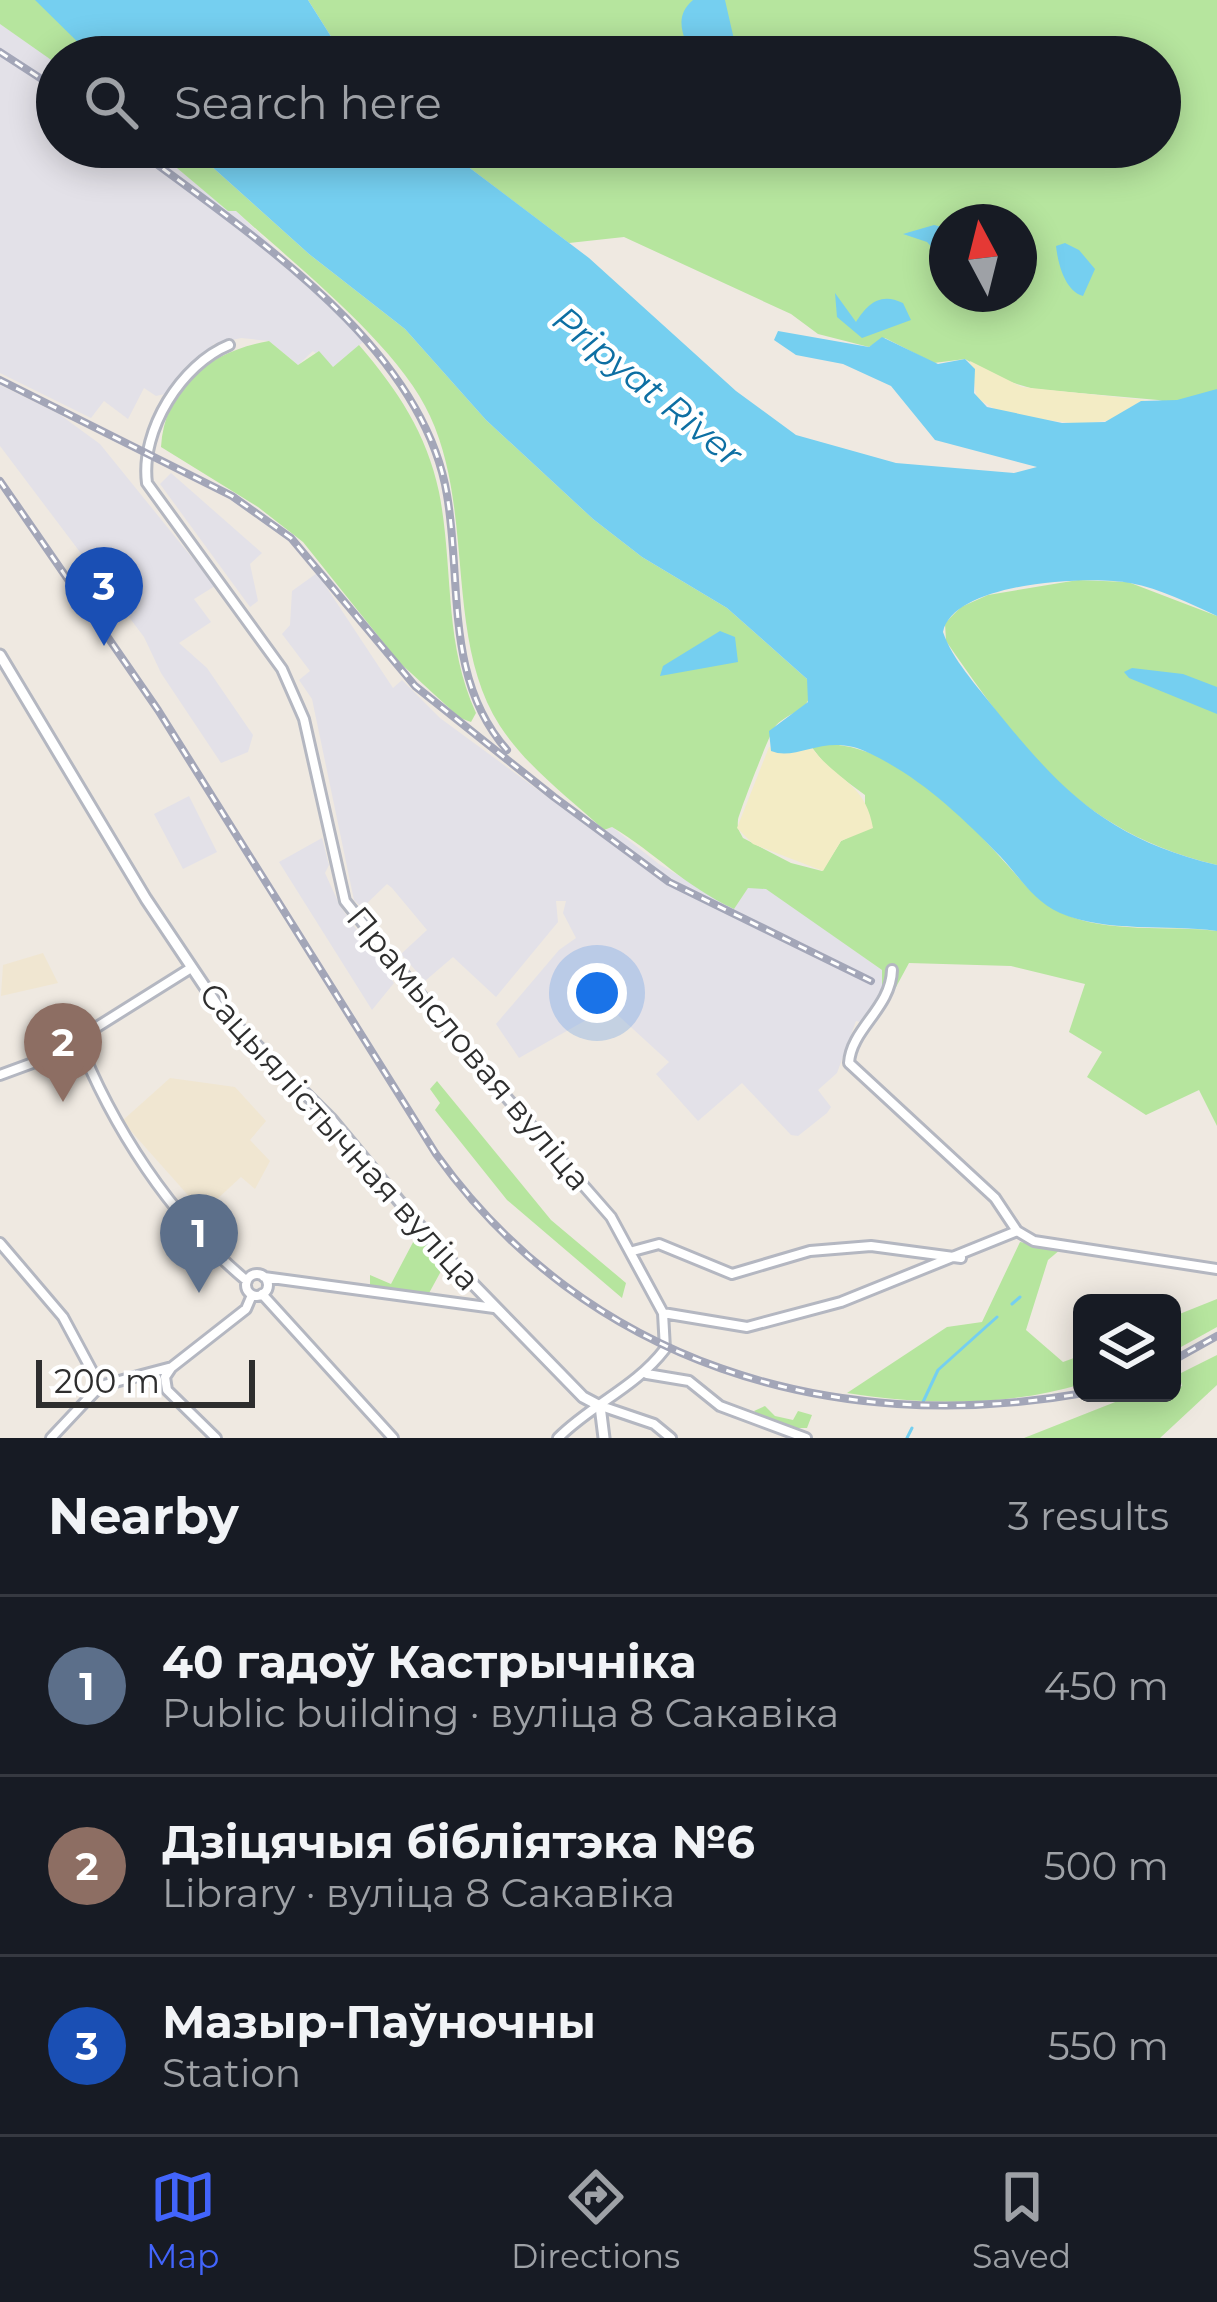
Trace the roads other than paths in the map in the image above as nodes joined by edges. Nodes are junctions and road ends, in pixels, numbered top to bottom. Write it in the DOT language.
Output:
graph roads {
  1 [pos="230,345"];
  2 [pos="0,655"];
  3 [pos="4,674"];
  4 [pos="191,968"];
  5 [pos="892,970"];
  6 [pos="76,1035"];
  7 [pos="0,1075"];
  8 [pos="1017,1232"];
  9 [pos="0,1243"];
  10 [pos="633,1251"];
  11 [pos="961,1258"];
  12 [pos="1217,1269"];
  13 [pos="264,1277"];
  14 [pos="247,1281"];
  15 [pos="282,1282"];
  16 [pos="260,1294"];
  17 [pos="495,1308"];
  18 [pos="663,1313"];
  19 [pos="172,1367"];
  20 [pos="646,1373"];
  21 [pos="100,1386"];
  22 [pos="600,1406"];
  23 [pos="51,1438"];
  24 [pos="217,1438"];
  25 [pos="393,1438"];
  26 [pos="558,1438"];
  27 [pos="604,1438"];
  28 [pos="670,1438"];
  29 [pos="806,1438"];
  1 -- 10 [label="street, Прамысловая вуліца"];
  2 -- 3 [label="street, Сацыялістычная вуліца"];
  3 -- 4 [label="street, Сацыялістычная вуліца"];
  4 -- 6 [label="street"];
  4 -- 17 [label="street, Сацыялістычная вуліца"];
  5 -- 8 [label="street"];
  6 -- 7 [label="street"];
  6 -- 14 [label="street"];
  8 -- 11 [label="street"];
  8 -- 12 [label="street"];
  9 -- 21 [label="street"];
  10 -- 11 [label="street"];
  10 -- 18 [label="street, Прамысловая вуліца"];
  11 -- 18 [label="street"];
  13 -- 14 [label="street"];
  13 -- 15 [label="street"];
  13 -- 16 [label="street"];
  14 -- 16 [label="street"];
  15 -- 16 [label="street"];
  15 -- 17 [label="street"];
  16 -- 19 [label="street"];
  16 -- 25 [label="street"];
  17 -- 22 [label="street, Сацыялістычная вуліца"];
  18 -- 20 [label="street"];
  19 -- 21 [label="street"];
  19 -- 24 [label="street"];
  20 -- 22 [label="street"];
  20 -- 29 [label="street"];
  21 -- 23 [label="street"];
  22 -- 26 [label="street"];
  22 -- 27 [label="street"];
  22 -- 28 [label="street, Сацыялістычная вуліца"];
}
